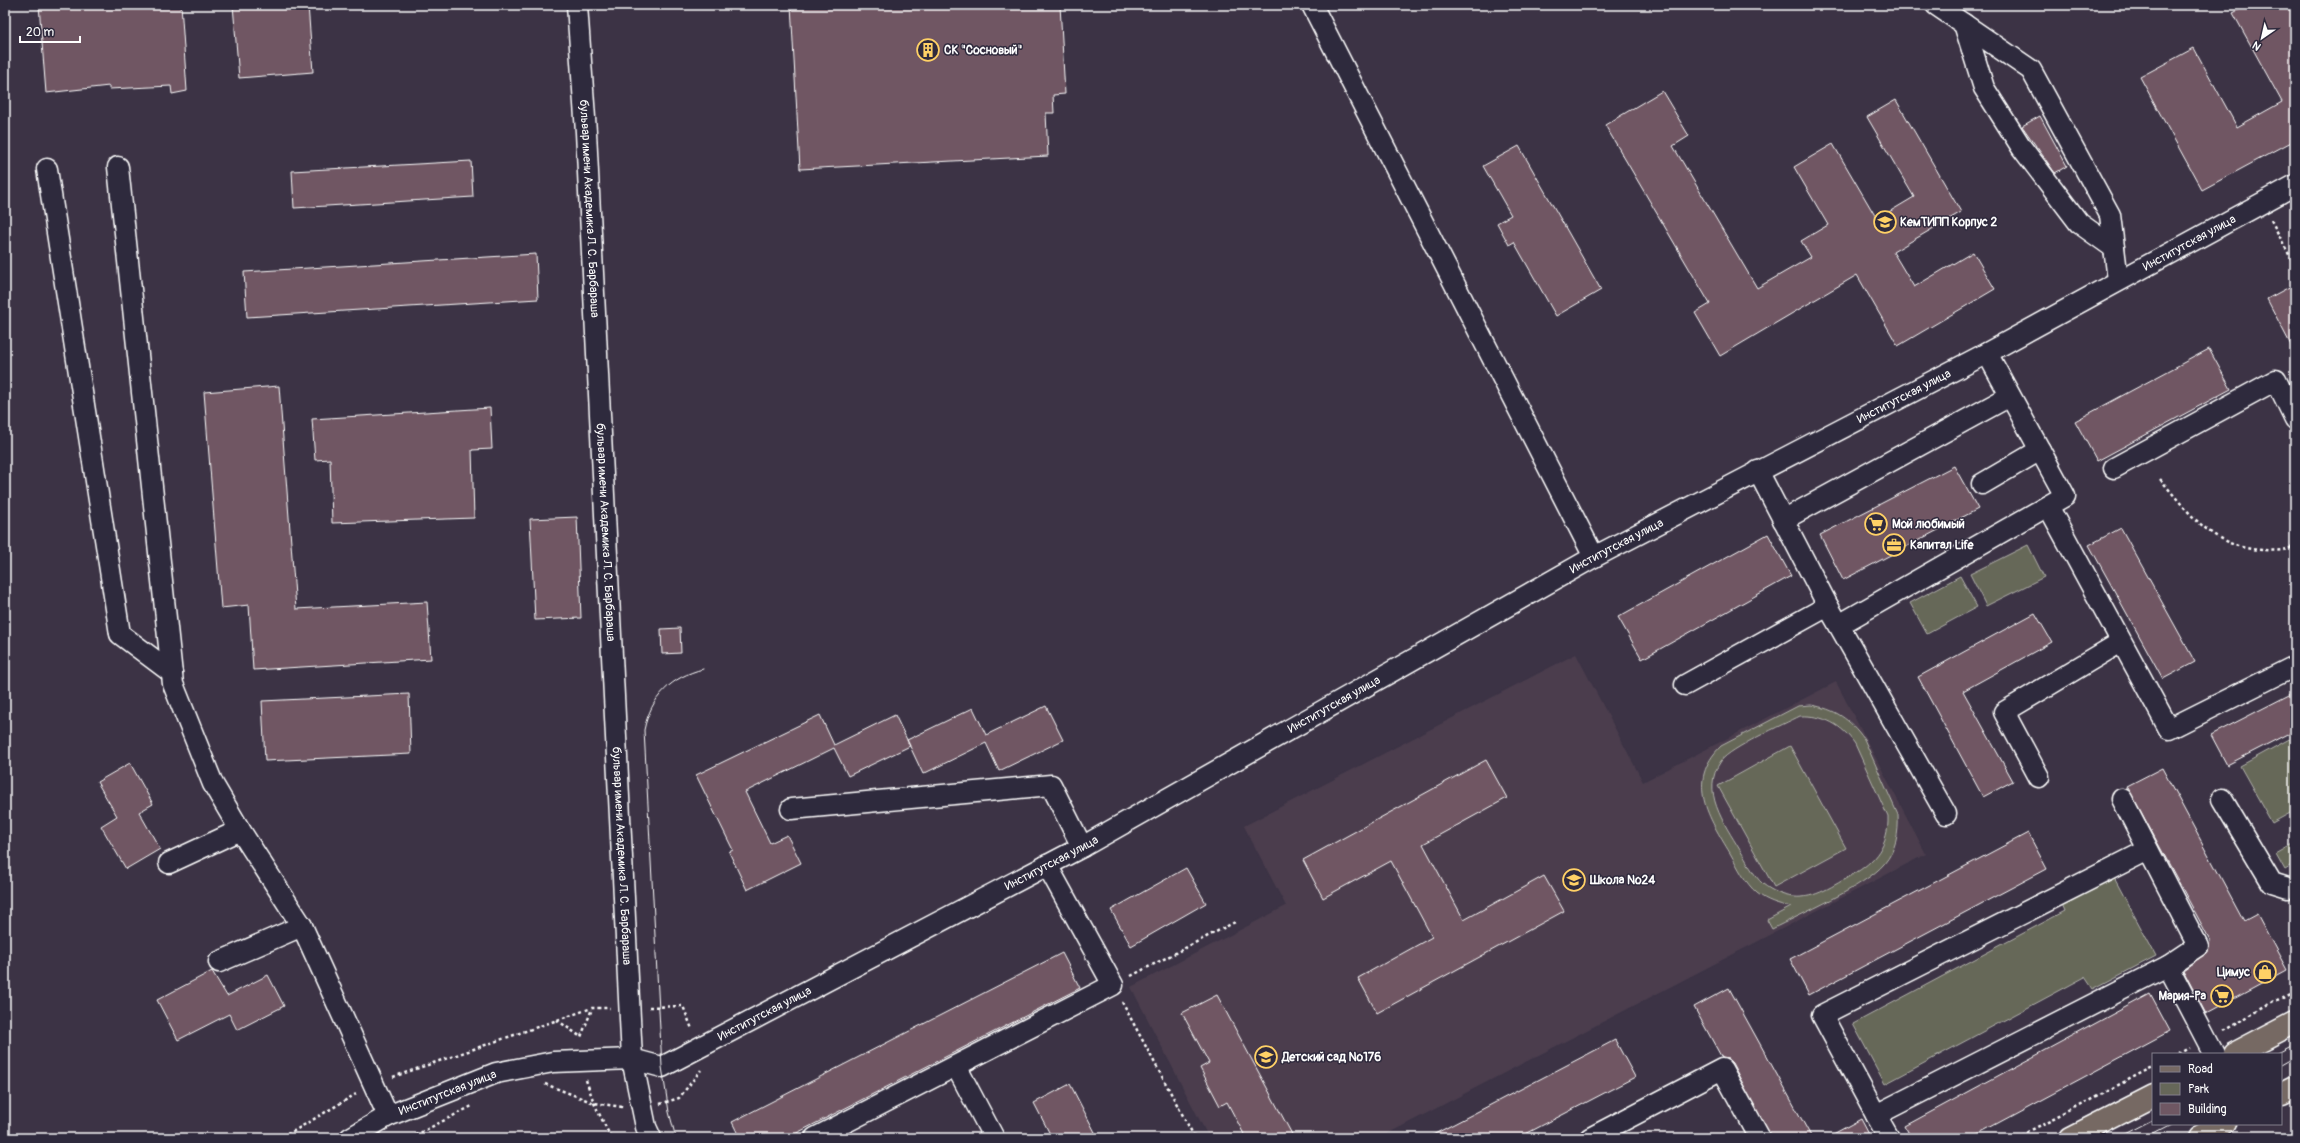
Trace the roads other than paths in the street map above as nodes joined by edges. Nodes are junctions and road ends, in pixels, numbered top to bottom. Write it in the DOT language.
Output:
graph roads {
  1 [pos="577,5"];
  2 [pos="1312,5"];
  3 [pos="1936,5"];
  4 [pos="1964,24"];
  5 [pos="118,168"];
  6 [pos="47,169"];
  7 [pos="2293,191"];
  8 [pos="2114,248"];
  9 [pos="2118,280"];
  10 [pos="1987,354"];
  11 [pos="2010,396"];
  12 [pos="2295,419"];
  13 [pos="2040,450"];
  14 [pos="2114,468"];
  15 [pos="1758,471"];
  16 [pos="1982,484"];
  17 [pos="2048,506"];
  18 [pos="1783,520"];
  19 [pos="1594,557"];
  20 [pos="1828,606"];
  21 [pos="1839,625"];
  22 [pos="2121,642"];
  23 [pos="2295,666"];
  24 [pos="172,673"];
  25 [pos="1685,685"];
  26 [pos="2039,777"];
  27 [pos="2122,799"];
  28 [pos="2222,799"];
  29 [pos="791,809"];
  30 [pos="1946,814"];
  31 [pos="240,830"];
  32 [pos="1082,848"];
  33 [pos="2148,850"];
  34 [pos="169,863"];
  35 [pos="1047,865"];
  36 [pos="2293,891"];
  37 [pos="302,926"];
  38 [pos="219,962"];
  39 [pos="2168,966"];
  40 [pos="2295,1022"];
  41 [pos="2210,1047"];
  42 [pos="2236,1053"];
  43 [pos="632,1059"];
  44 [pos="956,1066"];
  45 [pos="2295,1088"];
  46 [pos="2282,1094"];
  47 [pos="2152,1097"];
  48 [pos="1876,1115"];
  49 [pos="388,1116"];
  50 [pos="2224,1125"];
  51 [pos="350,1138"];
  52 [pos="651,1138"];
  53 [pos="816,1138"];
  54 [pos="994,1138"];
  55 [pos="1590,1138"];
  56 [pos="1760,1138"];
  57 [pos="1889,1138"];
  58 [pos="2071,1138"];
  59 [pos="2199,1138"];
  1 -- 43 [label="street, бульвар имени Академика Л. С. Барбараша"];
  2 -- 19 [label="street"];
  3 -- 4 [label="street"];
  4 -- 8 [label="street"];
  4 -- 8 [label="street"];
  5 -- 24 [label="street"];
  6 -- 24 [label="street"];
  7 -- 9 [label="street, Институтская улица"];
  8 -- 9 [label="street"];
  9 -- 10 [label="street, Институтская улица"];
  10 -- 11 [label="street"];
  10 -- 15 [label="street, Институтская улица"];
  11 -- 13 [label="street"];
  11 -- 18 [label="street"];
  12 -- 14 [label="street"];
  13 -- 16 [label="street"];
  13 -- 17 [label="street"];
  15 -- 18 [label="street"];
  15 -- 19 [label="street, Институтская улица"];
  17 -- 21 [label="street"];
  17 -- 22 [label="street"];
  18 -- 20 [label="street"];
  19 -- 32 [label="street, Институтская улица"];
  20 -- 21 [label="street"];
  20 -- 25 [label="street"];
  21 -- 30 [label="street"];
  22 -- 23 [label="street"];
  22 -- 26 [label="street"];
  24 -- 31 [label="street"];
  27 -- 33 [label="street"];
  28 -- 36 [label="street"];
  29 -- 32 [label="street"];
  31 -- 34 [label="street"];
  31 -- 37 [label="street"];
  32 -- 35 [label="street, Институтская улица"];
  33 -- 39 [label="street"];
  33 -- 48 [label="street"];
  35 -- 43 [label="street, Институтская улица"];
  35 -- 44 [label="street"];
  37 -- 38 [label="street"];
  37 -- 49 [label="street"];
  39 -- 41 [label="street"];
  39 -- 48 [label="street"];
  40 -- 42 [label="main road"];
  43 -- 49 [label="street, Институтская улица"];
  43 -- 52 [label="street, бульвар имени Академика Л. С. Барбараша"];
  44 -- 53 [label="street"];
  44 -- 54 [label="street"];
  45 -- 46 [label="main road"];
  47 -- 58 [label="main road"];
  48 -- 57 [label="street"];
  49 -- 51 [label="street, Институтская улица"];
  50 -- 59 [label="main road"];
  55 -- 56 [label="street"];
}
